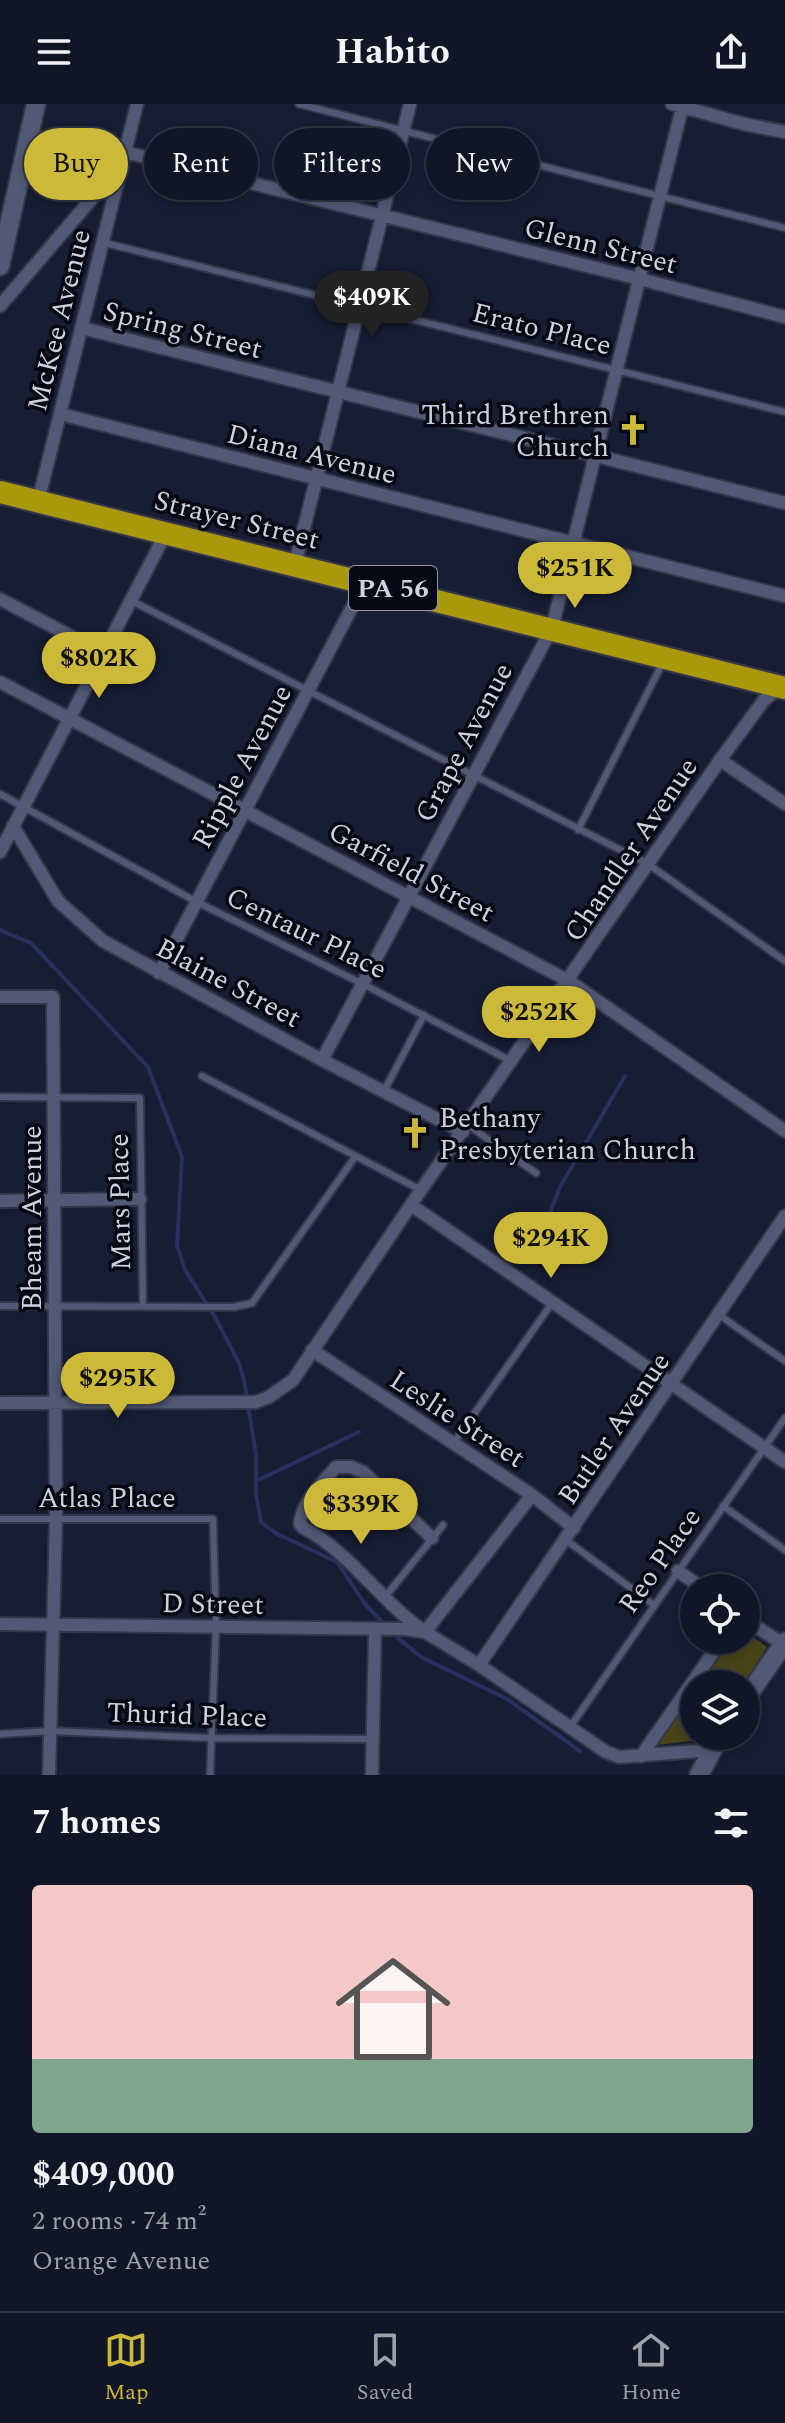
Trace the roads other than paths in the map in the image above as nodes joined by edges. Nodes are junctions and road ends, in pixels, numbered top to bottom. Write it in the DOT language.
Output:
graph roads {
  1 [pos="36,104"];
  2 [pos="137,104"];
  3 [pos="299,104"];
  4 [pos="410,104"];
  5 [pos="679,105"];
  6 [pos="396,128"];
  7 [pos="404,128"];
  8 [pos="410,132"];
  9 [pos="785,132"];
  10 [pos="128,140"];
  11 [pos="128,153"];
  12 [pos="660,195"];
  13 [pos="91,200"];
  14 [pos="113,200"];
  15 [pos="387,200"];
  16 [pos="383,215"];
  17 [pos="785,228"];
  18 [pos="101,242"];
  19 [pos="0,266"];
  20 [pos="640,279"];
  21 [pos="361,305"];
  22 [pos="0,306"];
  23 [pos="785,317"];
  24 [pos="82,328"];
  25 [pos="616,370"];
  26 [pos="340,393"];
  27 [pos="785,412"];
  28 [pos="60,414"];
  29 [pos="595,455"];
  30 [pos="316,479"];
  31 [pos="0,492"];
  32 [pos="38,502"];
  33 [pos="785,503"];
  34 [pos="166,533"];
  35 [pos="572,542"];
  36 [pos="295,564"];
  37 [pos="366,581"];
  38 [pos="785,596"];
  39 [pos="0,599"];
  40 [pos="132,601"];
  41 [pos="552,628"];
  42 [pos="103,653"];
  43 [pos="666,657"];
  44 [pos="0,682"];
  45 [pos="784,686"];
  46 [pos="307,692"];
  47 [pos="69,719"];
  48 [pos="720,760"];
  49 [pos="472,774"];
  50 [pos="0,794"];
  51 [pos="785,804"];
  52 [pos="23,806"];
  53 [pos="245,810"];
  54 [pos="13,826"];
  55 [pos="578,830"];
  56 [pos="0,852"];
  57 [pos="648,864"];
  58 [pos="408,897"];
  59 [pos="197,902"];
  60 [pos="785,961"];
  61 [pos="159,973"];
  62 [pos="569,981"];
  63 [pos="363,984"];
  64 [pos="0,997"];
  65 [pos="424,1015"];
  66 [pos="322,1060"];
  67 [pos="512,1061"];
  68 [pos="202,1076"];
  69 [pos="384,1091"];
  70 [pos="0,1097"];
  71 [pos="54,1097"];
  72 [pos="466,1129"];
  73 [pos="785,1131"];
  74 [pos="355,1157"];
  75 [pos="536,1173"];
  76 [pos="421,1190"];
  77 [pos="140,1199"];
  78 [pos="55,1200"];
  79 [pos="0,1201"];
  80 [pos="411,1205"];
  81 [pos="785,1216"];
  82 [pos="552,1303"];
  83 [pos="56,1305"];
  84 [pos="0,1306"];
  85 [pos="143,1306"];
  86 [pos="718,1314"];
  87 [pos="312,1350"];
  88 [pos="785,1361"];
  89 [pos="670,1385"];
  90 [pos="0,1403"];
  91 [pos="55,1403"];
  92 [pos="785,1418"];
  93 [pos="453,1444"];
  94 [pos="764,1448"];
  95 [pos="785,1462"];
  96 [pos="532,1495"];
  97 [pos="723,1506"];
  98 [pos="0,1519"];
  99 [pos="56,1519"];
  100 [pos="443,1525"];
  101 [pos="574,1528"];
  102 [pos="432,1538"];
  103 [pos="566,1540"];
  104 [pos="785,1550"];
  105 [pos="678,1571"];
  106 [pos="682,1574"];
  107 [pos="384,1597"];
  108 [pos="654,1605"];
  109 [pos="0,1624"];
  110 [pos="55,1624"];
  111 [pos="216,1626"];
  112 [pos="760,1628"];
  113 [pos="378,1630"];
  114 [pos="425,1632"];
  115 [pos="784,1643"];
  116 [pos="712,1654"];
  117 [pos="479,1665"];
  118 [pos="760,1678"];
  119 [pos="570,1727"];
  120 [pos="51,1731"];
  121 [pos="0,1734"];
  122 [pos="211,1738"];
  123 [pos="374,1739"];
  124 [pos="680,1749"];
  125 [pos="712,1750"];
  126 [pos="641,1756"];
  127 [pos="49,1775"];
  128 [pos="210,1775"];
  129 [pos="372,1775"];
  130 [pos="699,1775"];
  1 -- 19 [label="street"];
  2 -- 10 [label="street, McKee Avenue"];
  3 -- 6 [label="lane"];
  4 -- 7 [label="street"];
  5 -- 9 [label="street"];
  5 -- 12 [label="street, Grape Avenue"];
  8 -- 12 [label="lane"];
  11 -- 16 [label="street, Glenn Street"];
  12 -- 17 [label="lane"];
  12 -- 20 [label="street, Grape Avenue"];
  13 -- 22 [label="street"];
  14 -- 18 [label="street, McKee Avenue"];
  15 -- 16 [label="street"];
  16 -- 20 [label="street, Glenn Street"];
  16 -- 21 [label="street"];
  18 -- 21 [label="lane, Erato Place"];
  18 -- 24 [label="street, McKee Avenue"];
  20 -- 23 [label="street, Glenn Street"];
  20 -- 25 [label="street, Grape Avenue"];
  21 -- 25 [label="lane, Erato Place"];
  21 -- 26 [label="street"];
  24 -- 26 [label="street, Spring Street"];
  24 -- 28 [label="street, McKee Avenue"];
  25 -- 27 [label="lane, Erato Place"];
  25 -- 29 [label="street, Grape Avenue"];
  26 -- 29 [label="street, Spring Street"];
  26 -- 30 [label="street"];
  28 -- 30 [label="street, Diana Avenue"];
  28 -- 32 [label="street, McKee Avenue"];
  29 -- 33 [label="street, Spring Street"];
  29 -- 35 [label="street, Grape Avenue"];
  30 -- 35 [label="street, Diana Avenue"];
  30 -- 36 [label="street"];
  31 -- 32 [label="highway, Strayer Street / PA 56"];
  32 -- 34 [label="highway, Strayer Street / PA 56"];
  34 -- 36 [label="highway, Strayer Street / PA 56"];
  34 -- 40 [label="street"];
  35 -- 38 [label="street, Diana Avenue"];
  35 -- 41 [label="street, Grape Avenue"];
  36 -- 37 [label="highway, Strayer Street / PA 56"];
  37 -- 41 [label="highway, Strayer Street / PA 56"];
  37 -- 46 [label="street, Ripple Avenue"];
  39 -- 42 [label="street"];
  40 -- 42 [label="street"];
  40 -- 46 [label="lane"];
  41 -- 43 [label="highway, Strayer Street / PA 56"];
  41 -- 49 [label="street, Grape Avenue"];
  42 -- 47 [label="street"];
  43 -- 45 [label="highway, Strayer Street / PA 56"];
  43 -- 55 [label="lane"];
  44 -- 47 [label="street, Garfield Street"];
  45 -- 48 [label="street, Chandler Avenue"];
  46 -- 49 [label="lane"];
  46 -- 53 [label="street, Ripple Avenue"];
  47 -- 52 [label="street"];
  47 -- 53 [label="street, Garfield Street"];
  48 -- 51 [label="street"];
  48 -- 57 [label="street, Chandler Avenue"];
  49 -- 55 [label="lane"];
  49 -- 58 [label="street, Grape Avenue"];
  50 -- 52 [label="lane, Centaur Place"];
  52 -- 54 [label="street"];
  52 -- 59 [label="lane, Centaur Place"];
  53 -- 58 [label="street, Garfield Street"];
  53 -- 59 [label="street, Ripple Avenue"];
  54 -- 56 [label="street"];
  54 -- 61 [label="street, Blaine Street"];
  55 -- 57 [label="lane"];
  57 -- 60 [label="lane"];
  57 -- 62 [label="street, Chandler Avenue"];
  58 -- 62 [label="street, Garfield Street"];
  58 -- 63 [label="street, Grape Avenue"];
  59 -- 61 [label="street, Ripple Avenue"];
  59 -- 63 [label="lane, Centaur Place"];
  61 -- 66 [label="street, Blaine Street"];
  62 -- 67 [label="street, Chandler Avenue"];
  62 -- 73 [label="street, Garfield Street"];
  63 -- 65 [label="lane, Centaur Place"];
  63 -- 66 [label="street, Grape Avenue"];
  64 -- 71 [label="street, Bheam Avenue"];
  65 -- 67 [label="lane, Centaur Place"];
  65 -- 69 [label="lane"];
  66 -- 69 [label="street, Blaine Street"];
  67 -- 72 [label="street, Chandler Avenue"];
  68 -- 74 [label="lane"];
  69 -- 72 [label="street, Blaine Street"];
  70 -- 71 [label="lane"];
  71 -- 77 [label="lane, Mars Place"];
  71 -- 78 [label="street, Bheam Avenue"];
  72 -- 75 [label="lane"];
  72 -- 76 [label="street, Chandler Avenue"];
  74 -- 76 [label="lane"];
  74 -- 85 [label="lane"];
  76 -- 80 [label="street, Chandler Avenue"];
  77 -- 78 [label="street"];
  77 -- 85 [label="lane, Mars Place"];
  78 -- 79 [label="street"];
  78 -- 83 [label="street, Bheam Avenue"];
  80 -- 82 [label="street"];
  80 -- 87 [label="street, Chandler Avenue"];
  81 -- 86 [label="street, Butler Avenue"];
  82 -- 89 [label="street"];
  82 -- 93 [label="lane"];
  83 -- 84 [label="lane"];
  83 -- 85 [label="lane"];
  83 -- 91 [label="street, Bheam Avenue"];
  86 -- 88 [label="lane"];
  86 -- 89 [label="street, Butler Avenue"];
  87 -- 91 [label="street, Chandler Avenue"];
  87 -- 93 [label="street, Leslie Street"];
  89 -- 94 [label="street"];
  89 -- 101 [label="street, Butler Avenue"];
  90 -- 91 [label="street"];
  91 -- 99 [label="street, Bheam Avenue"];
  92 -- 94 [label="lane, Reo Place"];
  93 -- 96 [label="street, Leslie Street"];
  94 -- 95 [label="street"];
  94 -- 97 [label="lane, Reo Place"];
  96 -- 101 [label="street, Leslie Street"];
  96 -- 114 [label="street"];
  97 -- 104 [label="lane"];
  97 -- 105 [label="lane, Reo Place"];
  98 -- 99 [label="lane, Atlas Place"];
  99 -- 110 [label="street, Bheam Avenue"];
  99 -- 111 [label="lane, Atlas Place"];
  100 -- 102 [label="lane"];
  101 -- 103 [label="street, Butler Avenue"];
  102 -- 107 [label="lane"];
  102 -- 107 [label="street, D Street"];
  103 -- 108 [label="lane"];
  103 -- 117 [label="street, Butler Avenue"];
  105 -- 106 [label="street"];
  105 -- 108 [label="lane, Reo Place"];
  107 -- 114 [label="street, D Street"];
  108 -- 119 [label="lane, Reo Place"];
  109 -- 110 [label="street, D Street"];
  110 -- 111 [label="street, D Street"];
  110 -- 120 [label="street, Bheam Avenue"];
  111 -- 113 [label="street, D Street"];
  111 -- 122 [label="lane"];
  112 -- 115 [label="street"];
  113 -- 114 [label="street, D Street"];
  113 -- 123 [label="street"];
  114 -- 117 [label="street, D Street"];
  115 -- 118 [label="street"];
  116 -- 126 [label="street"];
  117 -- 119 [label="street, D Street"];
  119 -- 126 [label="street, D Street"];
  120 -- 121 [label="lane, Thurid Place"];
  120 -- 122 [label="lane, Thurid Place"];
  120 -- 127 [label="street, Bheam Avenue"];
  122 -- 123 [label="lane, Thurid Place"];
  122 -- 128 [label="lane"];
  123 -- 129 [label="street"];
  124 -- 126 [label="street, D Street"];
  125 -- 130 [label="street"];
}
